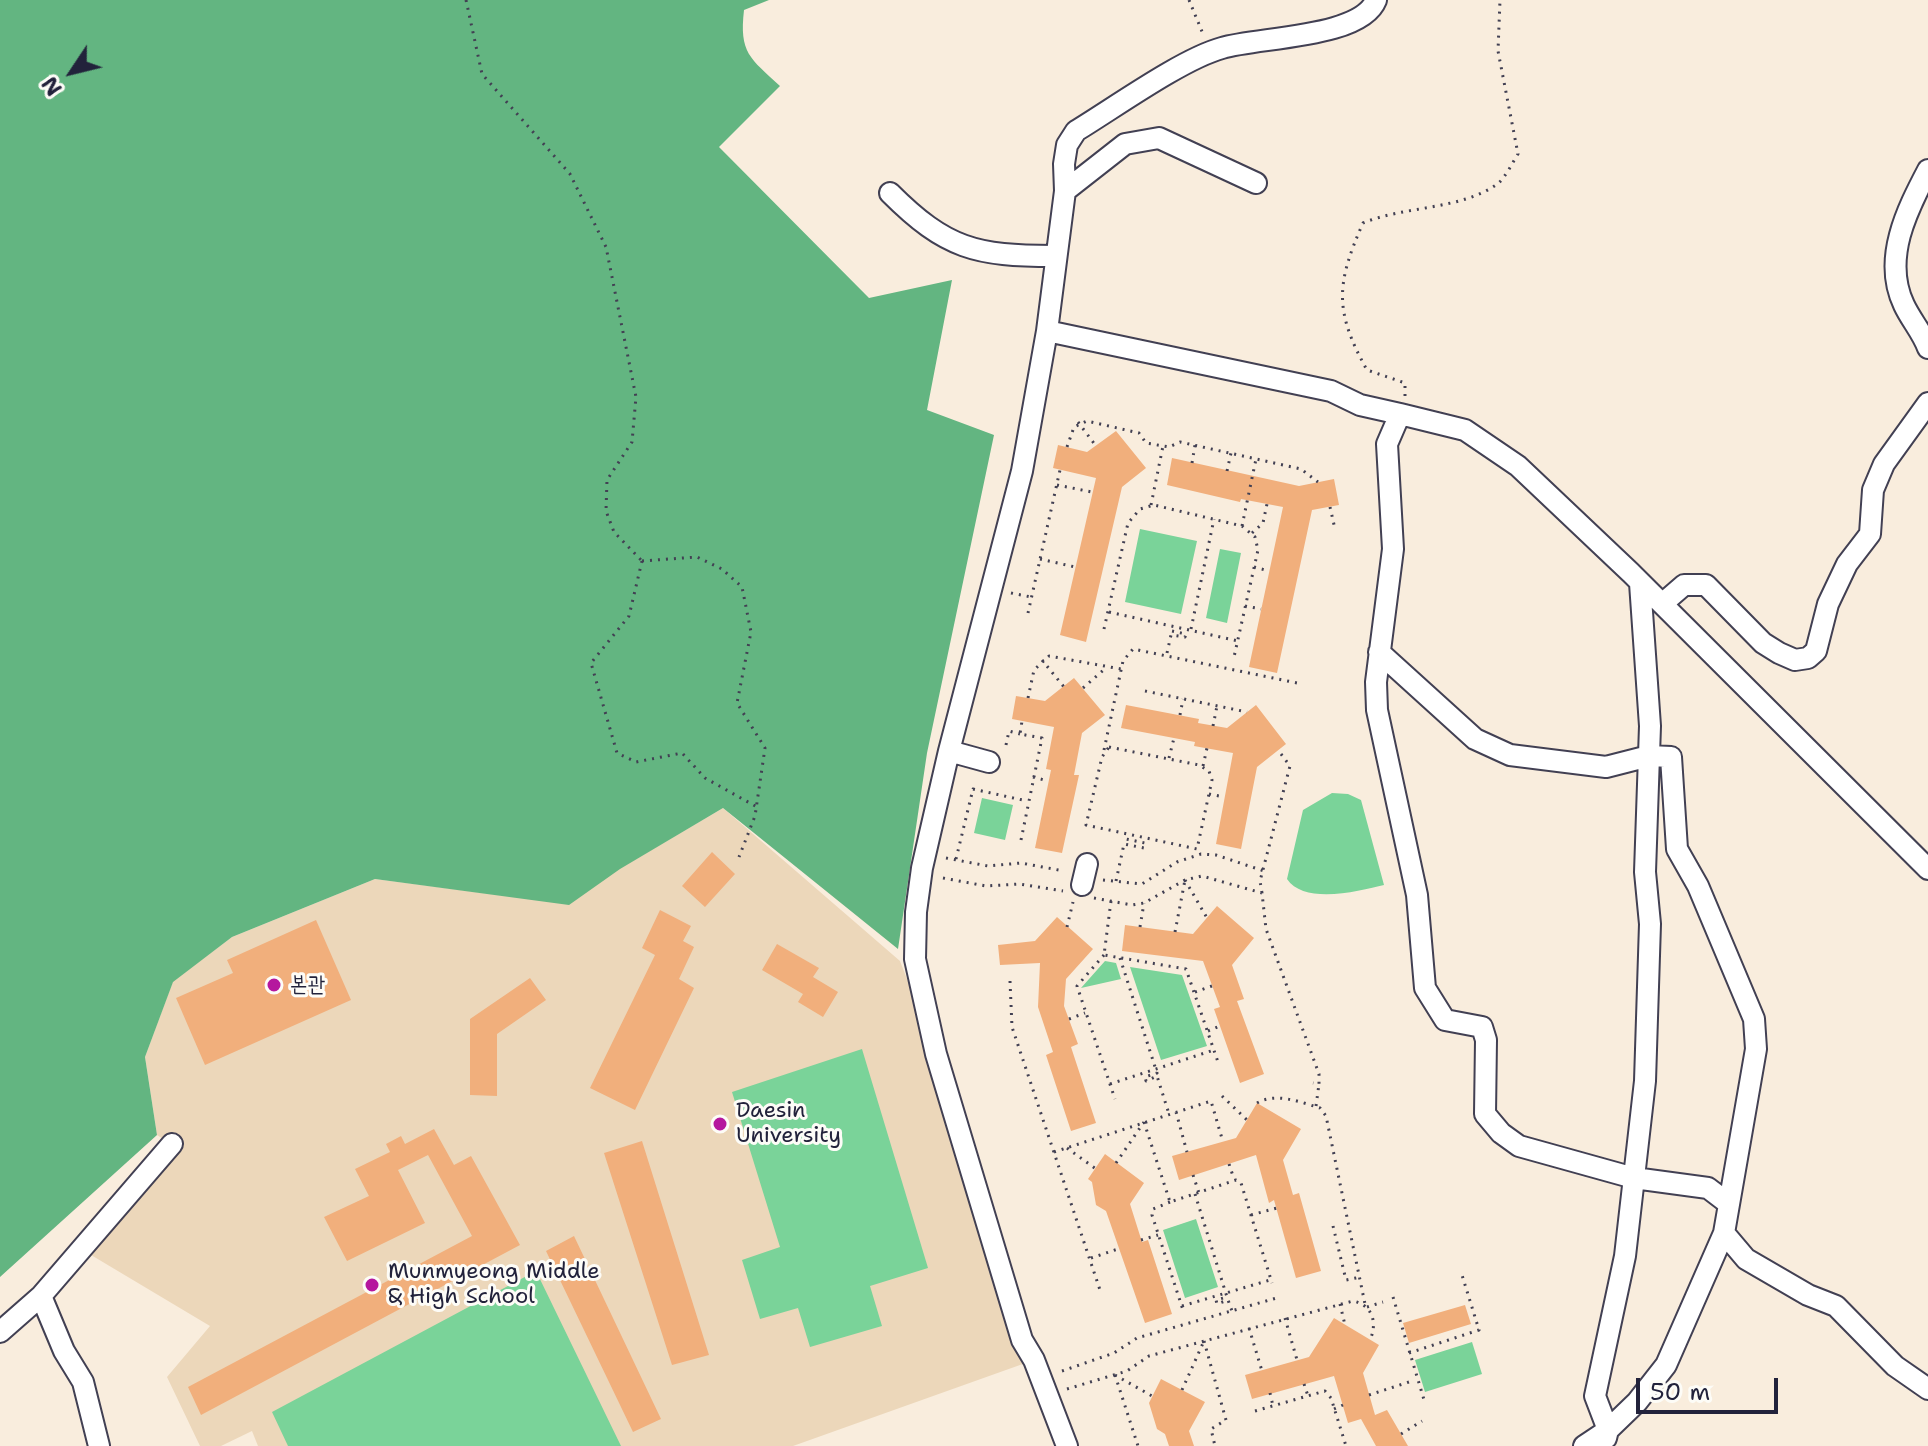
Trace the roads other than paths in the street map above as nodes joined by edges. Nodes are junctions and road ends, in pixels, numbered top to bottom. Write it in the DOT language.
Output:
graph roads {
  1 [pos="1376,0"];
  2 [pos="1928,170"];
  3 [pos="1256,183"];
  4 [pos="1065,191"];
  5 [pos="890,193"];
  6 [pos="1054,256"];
  7 [pos="1047,331"];
  8 [pos="1928,348"];
  9 [pos="1928,403"];
  10 [pos="1403,415"];
  11 [pos="1640,583"];
  12 [pos="1662,604"];
  13 [pos="1379,652"];
  14 [pos="949,751"];
  15 [pos="1649,756"];
  16 [pos="989,762"];
  17 [pos="1087,864"];
  18 [pos="1928,869"];
  19 [pos="1084,891"];
  20 [pos="172,1144"];
  21 [pos="1634,1178"];
  22 [pos="1729,1204"];
  23 [pos="1724,1233"];
  24 [pos="41,1296"];
  25 [pos="0,1332"];
  26 [pos="1065,1380"];
  27 [pos="1044,1387"];
  28 [pos="1928,1389"];
  29 [pos="1606,1438"];
  30 [pos="99,1446"];
  31 [pos="1067,1446"];
  32 [pos="1584,1446"];
  1 -- 4 [label="street"];
  2 -- 8 [label="street"];
  3 -- 4 [label="street"];
  4 -- 6 [label="street"];
  5 -- 6 [label="street"];
  6 -- 7 [label="street"];
  7 -- 10 [label="street"];
  7 -- 14 [label="street"];
  9 -- 12 [label="street"];
  10 -- 11 [label="street"];
  10 -- 13 [label="street"];
  11 -- 12 [label="street"];
  11 -- 15 [label="street"];
  12 -- 18 [label="street"];
  13 -- 15 [label="street"];
  13 -- 21 [label="street"];
  14 -- 16 [label="street"];
  14 -- 27 [label="street"];
  15 -- 21 [label="street"];
  15 -- 22 [label="street"];
  17 -- 19 [label="street"];
  20 -- 24 [label="street"];
  21 -- 22 [label="street"];
  21 -- 29 [label="street"];
  22 -- 23 [label="street"];
  23 -- 28 [label="street"];
  23 -- 29 [label="street"];
  24 -- 25 [label="street"];
  24 -- 30 [label="street"];
  26 -- 27 [label="street"];
  27 -- 31 [label="street"];
  29 -- 32 [label="street"];
}
